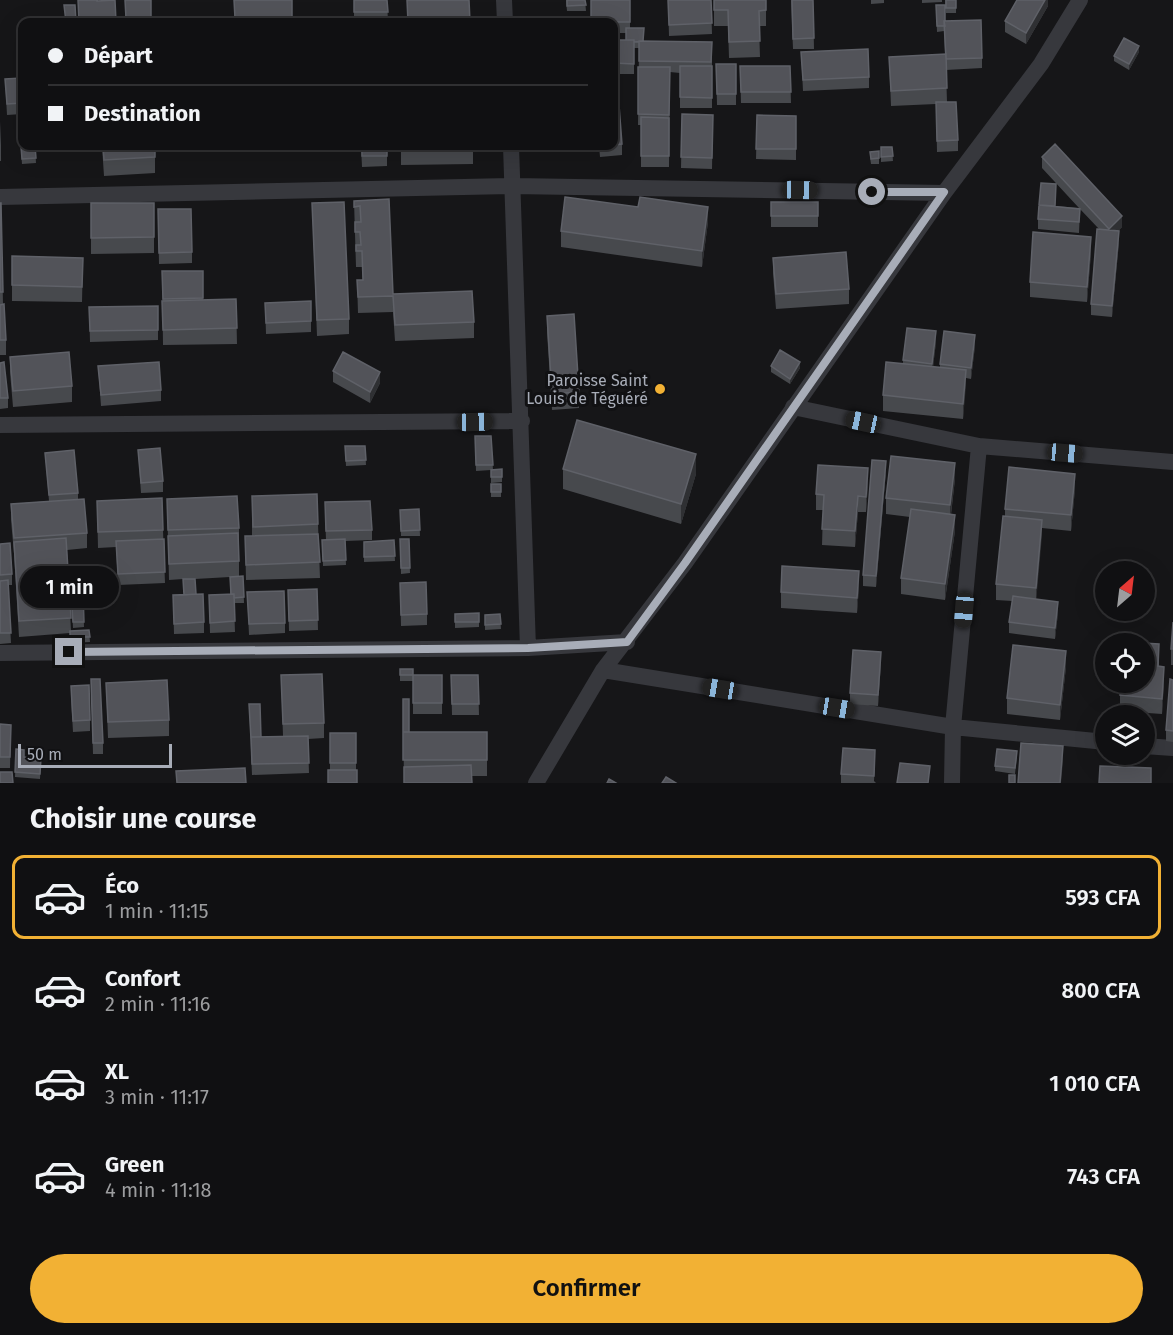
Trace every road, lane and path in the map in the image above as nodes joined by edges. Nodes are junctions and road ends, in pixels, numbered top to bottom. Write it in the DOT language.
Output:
graph roads {
  1 [pos="504,0"];
  2 [pos="1080,0"];
  3 [pos="506,18"];
  4 [pos="511,150"];
  5 [pos="513,186"];
  6 [pos="944,192"];
  7 [pos="0,197"];
  8 [pos="793,407"];
  9 [pos="522,421"];
  10 [pos="0,425"];
  11 [pos="979,446"];
  12 [pos="1173,462"];
  13 [pos="627,642"];
  14 [pos="528,648"];
  15 [pos="0,653"];
  16 [pos="603,670"];
  17 [pos="953,727"];
  18 [pos="1095,741"];
  19 [pos="1155,747"];
  20 [pos="1173,748"];
  21 [pos="536,783"];
  22 [pos="952,783"];
  1 -- 3 [label="street"];
  2 -- 6 [label="street"];
  4 -- 5 [label="street"];
  5 -- 6 [label="street"];
  5 -- 7 [label="street"];
  5 -- 9 [label="street"];
  6 -- 8 [label="street"];
  8 -- 11 [label="street"];
  8 -- 13 [label="street"];
  9 -- 10 [label="street"];
  9 -- 14 [label="street"];
  11 -- 12 [label="street"];
  11 -- 17 [label="street"];
  13 -- 14 [label="street"];
  13 -- 16 [label="street"];
  14 -- 15 [label="street"];
  16 -- 17 [label="street"];
  16 -- 21 [label="street"];
  17 -- 18 [label="street"];
  17 -- 22 [label="street"];
  19 -- 20 [label="street"];
}
